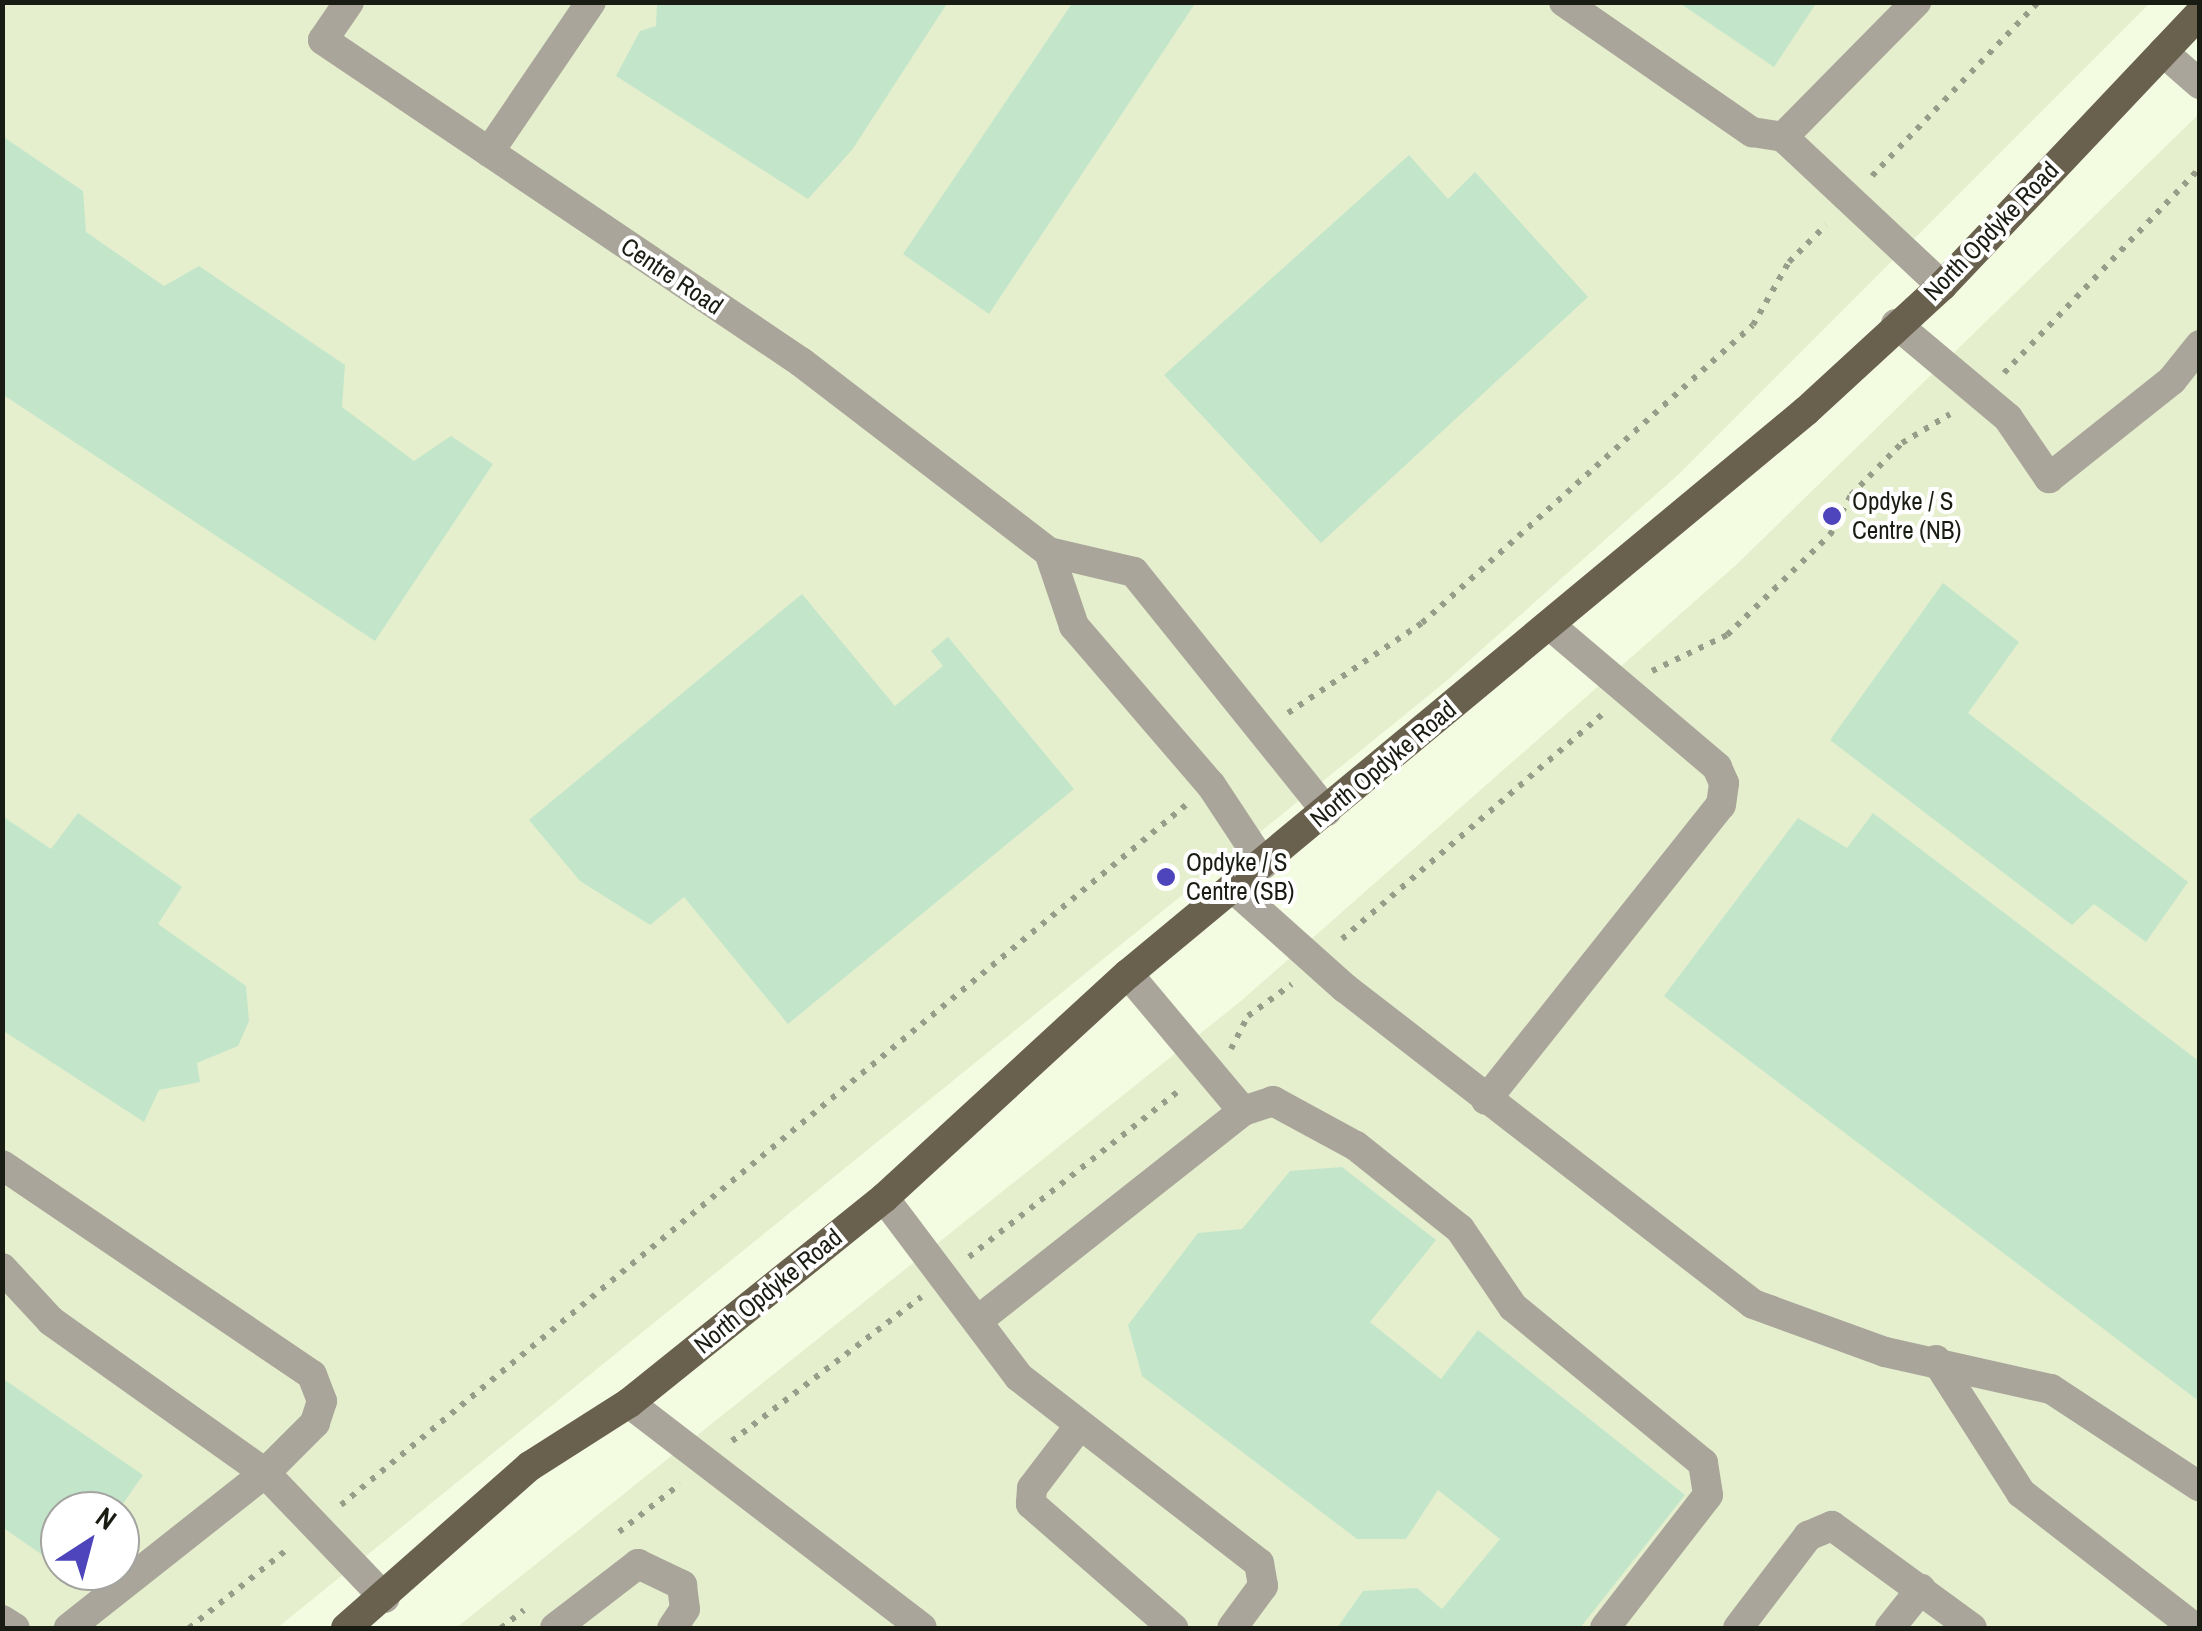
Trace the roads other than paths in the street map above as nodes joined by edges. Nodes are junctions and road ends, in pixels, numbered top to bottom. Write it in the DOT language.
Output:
graph roads {
  1 [pos="349,2"];
  2 [pos="591,2"];
  3 [pos="1564,2"];
  4 [pos="1916,2"];
  5 [pos="2200,13"];
  6 [pos="2164,52"];
  7 [pos="2200,84"];
  8 [pos="1783,137"];
  9 [pos="488,152"];
  10 [pos="1942,286"];
  11 [pos="1896,324"];
  12 [pos="2200,344"];
  13 [pos="1049,552"];
  14 [pos="1551,626"];
  15 [pos="1326,811"];
  16 [pos="1262,864"];
  17 [pos="1233,888"];
  18 [pos="1128,974"];
  19 [pos="1486,1100"];
  20 [pos="1243,1111"];
  21 [pos="2,1165"];
  22 [pos="884,1198"];
  23 [pos="2,1268"];
  24 [pos="981,1318"];
  25 [pos="1936,1360"];
  26 [pos="628,1403"];
  27 [pos="1080,1426"];
  28 [pos="265,1473"];
  29 [pos="2200,1487"];
  30 [pos="1921,1589"];
  31 [pos="385,1598"];
  32 [pos="2,1620"];
  33 [pos="15,1628"];
  34 [pos="68,1628"];
  35 [pos="346,1628"];
  36 [pos="555,1628"];
  37 [pos="672,1628"];
  38 [pos="922,1628"];
  39 [pos="1174,1628"];
  40 [pos="1232,1628"];
  41 [pos="1605,1628"];
  42 [pos="1738,1628"];
  43 [pos="1890,1628"];
  44 [pos="1972,1628"];
  45 [pos="2195,1628"];
  1 -- 9 [label="street, Centre Road"];
  2 -- 9 [label="street"];
  3 -- 8 [label="street"];
  4 -- 8 [label="street"];
  5 -- 6 [label="main road, North Opdyke Road"];
  6 -- 7 [label="street"];
  6 -- 10 [label="main road, North Opdyke Road"];
  8 -- 10 [label="street"];
  9 -- 13 [label="street, Centre Road"];
  10 -- 11 [label="main road, North Opdyke Road"];
  11 -- 12 [label="street"];
  11 -- 14 [label="main road, North Opdyke Road"];
  13 -- 15 [label="street, Centre Road"];
  13 -- 16 [label="street"];
  14 -- 15 [label="main road, North Opdyke Road"];
  14 -- 19 [label="street"];
  15 -- 16 [label="main road, North Opdyke Road"];
  16 -- 17 [label="main road, North Opdyke Road"];
  17 -- 18 [label="main road, North Opdyke Road"];
  17 -- 19 [label="street"];
  18 -- 20 [label="street"];
  18 -- 22 [label="main road, North Opdyke Road"];
  19 -- 25 [label="street"];
  20 -- 24 [label="street"];
  20 -- 41 [label="street"];
  21 -- 28 [label="street"];
  22 -- 24 [label="street"];
  22 -- 26 [label="main road, North Opdyke Road"];
  23 -- 28 [label="street"];
  24 -- 27 [label="street"];
  25 -- 29 [label="street"];
  25 -- 45 [label="street"];
  26 -- 31 [label="main road, North Opdyke Road"];
  26 -- 38 [label="street"];
  27 -- 39 [label="street"];
  27 -- 40 [label="street"];
  28 -- 31 [label="street"];
  28 -- 34 [label="street"];
  30 -- 42 [label="street"];
  30 -- 43 [label="street"];
  30 -- 44 [label="street"];
  31 -- 35 [label="main road, North Opdyke Road"];
  32 -- 33 [label="street"];
  36 -- 37 [label="street"];
}
